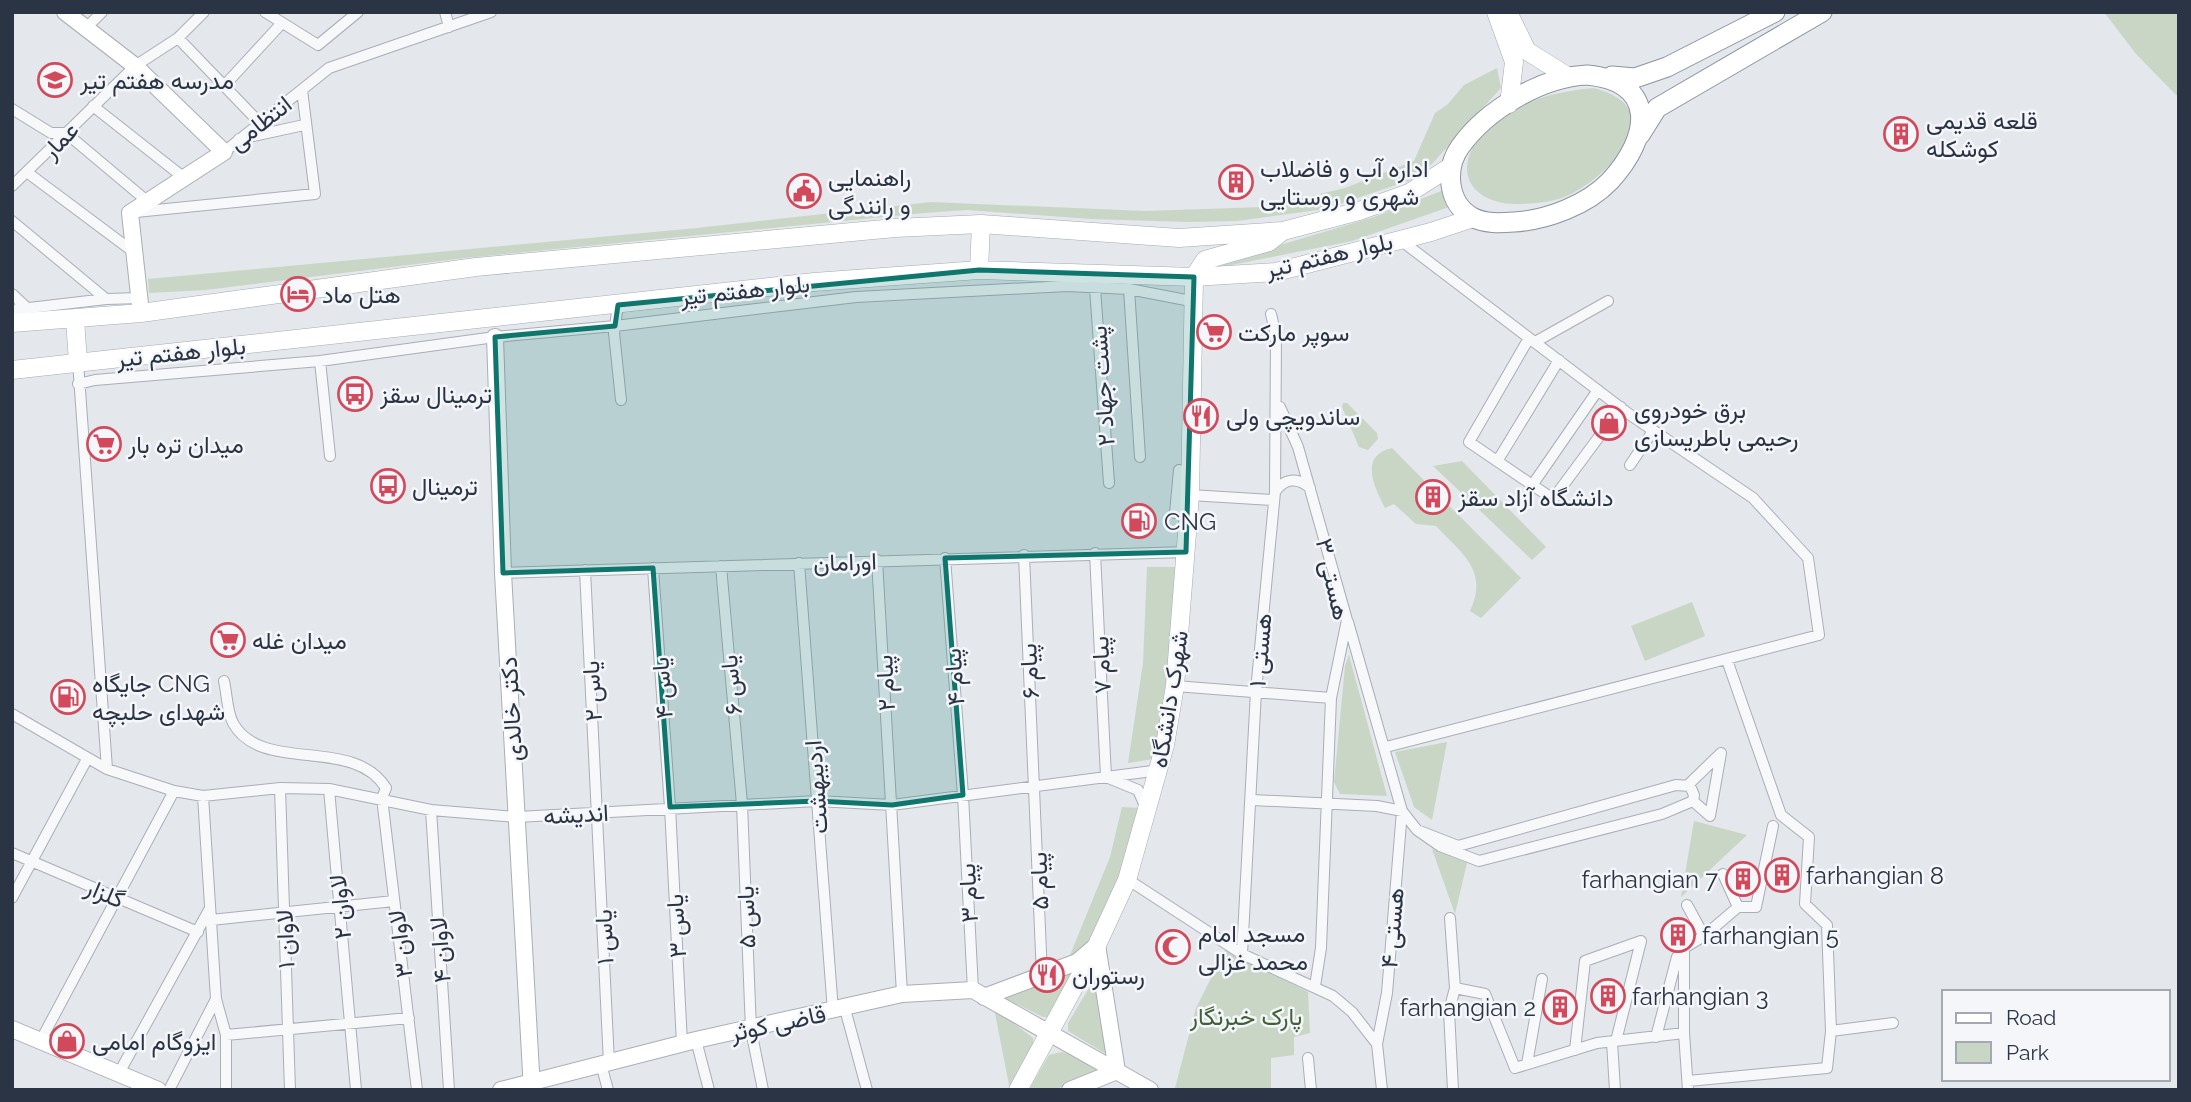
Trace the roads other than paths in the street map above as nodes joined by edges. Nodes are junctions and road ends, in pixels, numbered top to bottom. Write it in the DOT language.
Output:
graph roads {
  1 [pos="65,12"];
  2 [pos="102,12"];
  3 [pos="265,12"];
  4 [pos="358,12"];
  5 [pos="445,12"];
  6 [pos="491,12"];
  7 [pos="1496,12"];
  8 [pos="1508,12"];
  9 [pos="1775,12"];
  10 [pos="1822,12"];
  11 [pos="203,13"];
  12 [pos="281,24"];
  13 [pos="449,27"];
  14 [pos="85,29"];
  15 [pos="178,38"];
  16 [pos="135,66"];
  17 [pos="1587,75"];
  18 [pos="1566,76"];
  19 [pos="224,86"];
  20 [pos="303,90"];
  21 [pos="1509,104"];
  22 [pos="93,106"];
  23 [pos="13,112"];
  24 [pos="258,121"];
  25 [pos="304,125"];
  26 [pos="66,133"];
  27 [pos="1640,135"];
  28 [pos="239,139"];
  29 [pos="224,152"];
  30 [pos="1450,167"];
  31 [pos="28,173"];
  32 [pos="183,177"];
  33 [pos="12,186"];
  34 [pos="147,201"];
  35 [pos="130,213"];
  36 [pos="1473,218"];
  37 [pos="12,221"];
  38 [pos="981,224"];
  39 [pos="1283,231"];
  40 [pos="1399,239"];
  41 [pos="136,254"];
  42 [pos="979,270"];
  43 [pos="1222,276"];
  44 [pos="1194,277"];
  45 [pos="1095,288"];
  46 [pos="1129,289"];
  47 [pos="13,295"];
  48 [pos="106,299"];
  49 [pos="1608,301"];
  50 [pos="618,305"];
  51 [pos="141,306"];
  52 [pos="1191,306"];
  53 [pos="27,308"];
  54 [pos="12,310"];
  55 [pos="1271,314"];
  56 [pos="75,319"];
  57 [pos="12,323"];
  58 [pos="615,326"];
  59 [pos="495,337"];
  60 [pos="1532,340"];
  61 [pos="1559,360"];
  62 [pos="320,361"];
  63 [pos="78,362"];
  64 [pos="12,370"];
  65 [pos="78,384"];
  66 [pos="1598,390"];
  67 [pos="621,400"];
  68 [pos="1278,402"];
  69 [pos="1621,407"];
  70 [pos="1653,431"];
  71 [pos="330,456"];
  72 [pos="1140,457"];
  73 [pos="1498,460"];
  74 [pos="1630,465"];
  75 [pos="1179,470"];
  76 [pos="1109,484"];
  77 [pos="1533,484"];
  78 [pos="1310,488"];
  79 [pos="1193,495"];
  80 [pos="1274,496"];
  81 [pos="1175,513"];
  82 [pos="1186,552"];
  83 [pos="1095,553"];
  84 [pos="1024,555"];
  85 [pos="945,558"];
  86 [pos="877,561"];
  87 [pos="799,563"];
  88 [pos="721,566"];
  89 [pos="653,568"];
  90 [pos="585,570"];
  91 [pos="503,573"];
  92 [pos="1347,620"];
  93 [pos="1727,660"];
  94 [pos="224,681"];
  95 [pos="1179,686"];
  96 [pos="1256,691"];
  97 [pos="1331,698"];
  98 [pos="12,714"];
  99 [pos="1386,747"];
  100 [pos="87,759"];
  101 [pos="107,769"];
  102 [pos="1160,770"];
  103 [pos="1106,777"];
  104 [pos="1688,785"];
  105 [pos="1035,786"];
  106 [pos="280,788"];
  107 [pos="329,789"];
  108 [pos="174,791"];
  109 [pos="963,795"];
  110 [pos="203,796"];
  111 [pos="382,798"];
  112 [pos="1252,800"];
  113 [pos="817,801"];
  114 [pos="1693,801"];
  115 [pos="742,804"];
  116 [pos="1328,804"];
  117 [pos="892,805"];
  118 [pos="670,807"];
  119 [pos="432,810"];
  120 [pos="1402,811"];
  121 [pos="599,812"];
  122 [pos="1146,814"];
  123 [pos="517,817"];
  124 [pos="1773,826"];
  125 [pos="1417,830"];
  126 [pos="12,853"];
  127 [pos="32,861"];
  128 [pos="1723,874"];
  129 [pos="1130,881"];
  130 [pos="116,897"];
  131 [pos="12,898"];
  132 [pos="394,901"];
  133 [pos="1687,905"];
  134 [pos="340,906"];
  135 [pos="1738,907"];
  136 [pos="284,912"];
  137 [pos="210,915"];
  138 [pos="1450,918"];
  139 [pos="198,932"];
  140 [pos="1704,936"];
  141 [pos="1098,950"];
  142 [pos="1242,954"];
  143 [pos="1677,957"];
  144 [pos="1042,976"];
  145 [pos="1542,979"];
  146 [pos="1315,986"];
  147 [pos="1455,988"];
  148 [pos="978,994"];
  149 [pos="902,995"];
  150 [pos="216,999"];
  151 [pos="839,1010"];
  152 [pos="409,1018"];
  153 [pos="1893,1023"];
  154 [pos="350,1025"];
  155 [pos="12,1029"];
  156 [pos="751,1030"];
  157 [pos="1831,1031"];
  158 [pos="288,1032"];
  159 [pos="1684,1033"];
  160 [pos="1054,1034"];
  161 [pos="226,1035"];
  162 [pos="1656,1037"];
  163 [pos="41,1040"];
  164 [pos="1614,1041"];
  165 [pos="689,1042"];
  166 [pos="1377,1044"];
  167 [pos="1575,1050"];
  168 [pos="1308,1058"];
  169 [pos="605,1063"];
  170 [pos="1527,1064"];
  171 [pos="1117,1071"];
  172 [pos="120,1073"];
  173 [pos="532,1085"];
  174 [pos="1688,1085"];
  175 [pos="158,1090"];
  176 [pos="169,1090"];
  177 [pos="226,1090"];
  178 [pos="290,1090"];
  179 [pos="355,1090"];
  180 [pos="417,1090"];
  181 [pos="449,1090"];
  182 [pos="501,1090"];
  183 [pos="608,1090"];
  184 [pos="709,1090"];
  185 [pos="763,1090"];
  186 [pos="867,1090"];
  187 [pos="1018,1090"];
  188 [pos="1026,1090"];
  189 [pos="1070,1090"];
  190 [pos="1150,1090"];
  191 [pos="1311,1090"];
  192 [pos="1382,1090"];
  193 [pos="1453,1090"];
  194 [pos="1615,1090"];
  1 -- 14 [label="main road"];
  2 -- 14 [label="street"];
  3 -- 12 [label="street"];
  4 -- 12 [label="street"];
  5 -- 13 [label="street"];
  6 -- 13 [label="street, انتظامی"];
  7 -- 21 [label="main road"];
  8 -- 18 [label="main road"];
  9 -- 17 [label="highway"];
  10 -- 27 [label="highway"];
  11 -- 15 [label="street, عمار"];
  12 -- 19 [label="street"];
  13 -- 20 [label="street, انتظامی"];
  14 -- 16 [label="main road"];
  15 -- 16 [label="street, عمار"];
  15 -- 19 [label="street"];
  16 -- 22 [label="street, عمار"];
  16 -- 29 [label="main road"];
  17 -- 18 [label="highway"];
  17 -- 27 [label="highway"];
  18 -- 21 [label="highway"];
  19 -- 24 [label="street"];
  20 -- 24 [label="street, انتظامی"];
  20 -- 25 [label="street"];
  21 -- 30 [label="highway"];
  22 -- 26 [label="street, عمار"];
  22 -- 32 [label="street"];
  23 -- 26 [label="street"];
  24 -- 28 [label="street, انتظامی"];
  25 -- 28 [label="street"];
  25 -- 35 [label="street"];
  26 -- 31 [label="street, عمار"];
  26 -- 34 [label="street"];
  27 -- 36 [label="highway"];
  28 -- 29 [label="street, انتظامی"];
  29 -- 32 [label="main road, انتظامی"];
  30 -- 36 [label="highway"];
  30 -- 39 [label="main road, بلوار هفتم تیر"];
  31 -- 33 [label="street, عمار"];
  31 -- 41 [label="street"];
  32 -- 34 [label="main road, انتظامی"];
  34 -- 35 [label="main road, انتظامی"];
  35 -- 41 [label="main road"];
  36 -- 40 [label="main road, بلوار هفتم تیر"];
  37 -- 48 [label="street"];
  38 -- 39 [label="main road, بلوار هفتم تیر"];
  38 -- 42 [label="main road"];
  38 -- 51 [label="main road, بلوار هفتم تیر"];
  39 -- 44 [label="main road"];
  40 -- 43 [label="main road, بلوار هفتم تیر"];
  40 -- 60 [label="street"];
  41 -- 51 [label="main road"];
  42 -- 44 [label="main road, بلوار هفتم تیر"];
  42 -- 50 [label="main road, بلوار هفتم تیر"];
  43 -- 44 [label="main road, بلوار هفتم تیر"];
  43 -- 79 [label="main road"];
  44 -- 52 [label="main road, شهرک دانشگاه"];
  45 -- 46 [label="street"];
  45 -- 58 [label="street"];
  45 -- 76 [label="street, پشت جهاد ۲"];
  46 -- 52 [label="street"];
  46 -- 72 [label="street"];
  47 -- 53 [label="street"];
  48 -- 51 [label="street"];
  48 -- 53 [label="street"];
  49 -- 60 [label="street"];
  50 -- 58 [label="street"];
  50 -- 63 [label="main road, بلوار هفتم تیر"];
  51 -- 56 [label="main road, بلوار هفتم تیر"];
  52 -- 79 [label="main road, شهرک دانشگاه"];
  53 -- 54 [label="street"];
  55 -- 68 [label="street, هستی ۱"];
  56 -- 57 [label="main road, بلوار هفتم تیر"];
  56 -- 63 [label="main road"];
  58 -- 59 [label="street"];
  58 -- 67 [label="street"];
  59 -- 62 [label="street"];
  59 -- 91 [label="main road, دکتر خالدی"];
  60 -- 61 [label="street"];
  60 -- 73 [label="street"];
  61 -- 66 [label="street"];
  61 -- 73 [label="street"];
  62 -- 65 [label="street"];
  62 -- 71 [label="street"];
  63 -- 64 [label="main road, بلوار هفتم تیر"];
  63 -- 65 [label="street"];
  65 -- 101 [label="street"];
  66 -- 69 [label="street"];
  66 -- 77 [label="street"];
  68 -- 78 [label="street, هستی ۳"];
  68 -- 80 [label="street, هستی ۱"];
  69 -- 70 [label="street"];
  69 -- 77 [label="street"];
  70 -- 74 [label="street"];
  70 -- 93 [label="street"];
  73 -- 77 [label="street"];
  75 -- 81 [label="street"];
  78 -- 80 [label="street"];
  78 -- 92 [label="street, هستی ۳"];
  79 -- 80 [label="street"];
  79 -- 82 [label="main road, شهرک دانشگاه"];
  79 -- 95 [label="main road"];
  80 -- 96 [label="street, هستی ۱"];
  82 -- 83 [label="street, اورامان"];
  82 -- 95 [label="main road, شهرک دانشگاه"];
  83 -- 84 [label="street, اورامان"];
  83 -- 103 [label="street, پیام ۷"];
  84 -- 85 [label="street, اورامان"];
  84 -- 105 [label="street, پیام ۶"];
  85 -- 86 [label="street, اورامان"];
  85 -- 109 [label="street, پیام ۴"];
  86 -- 87 [label="street, اورامان"];
  86 -- 117 [label="street, پیام ۲"];
  87 -- 88 [label="street, اورامان"];
  87 -- 113 [label="street, اردیبهشت"];
  88 -- 89 [label="street, اورامان"];
  88 -- 115 [label="street, یاس ۶"];
  89 -- 90 [label="street, اورامان"];
  89 -- 118 [label="street, یاس ۴"];
  90 -- 91 [label="street, اورامان"];
  90 -- 121 [label="street, یاس ۲"];
  91 -- 123 [label="main road, دکتر خالدی"];
  92 -- 97 [label="street, هستی ۳"];
  92 -- 99 [label="street"];
  93 -- 99 [label="street"];
  93 -- 157 [label="street"];
  94 -- 111 [label="street, لاوان ۳"];
  95 -- 96 [label="street"];
  95 -- 102 [label="main road, شهرک دانشگاه"];
  95 -- 129 [label="main road"];
  96 -- 97 [label="street"];
  96 -- 112 [label="street, هستی ۱"];
  97 -- 116 [label="street, هستی ۳"];
  98 -- 100 [label="street, اندیشه"];
  99 -- 120 [label="street"];
  100 -- 101 [label="street, اندیشه"];
  100 -- 127 [label="street"];
  101 -- 108 [label="street, اندیشه"];
  102 -- 103 [label="street, اندیشه"];
  102 -- 122 [label="main road, شهرک دانشگاه"];
  103 -- 105 [label="street, اندیشه"];
  103 -- 122 [label="street"];
  104 -- 114 [label="street"];
  104 -- 114 [label="street"];
  104 -- 125 [label="street"];
  105 -- 109 [label="street, اندیشه"];
  105 -- 144 [label="street, پیام ۵"];
  106 -- 107 [label="street, اندیشه"];
  106 -- 110 [label="street, اندیشه"];
  106 -- 136 [label="street, لاوان ۱"];
  107 -- 111 [label="street, اندیشه"];
  107 -- 134 [label="street, لاوان ۲"];
  108 -- 110 [label="street, اندیشه"];
  108 -- 130 [label="street"];
  109 -- 117 [label="street, اندیشه"];
  109 -- 148 [label="street, پیام ۳"];
  110 -- 137 [label="street"];
  111 -- 119 [label="street, اندیشه"];
  111 -- 132 [label="street, لاوان ۳"];
  112 -- 116 [label="street"];
  112 -- 142 [label="street, هستی ۱"];
  113 -- 115 [label="street, اندیشه"];
  113 -- 117 [label="street, اندیشه"];
  113 -- 151 [label="street, اردیبهشت"];
  114 -- 125 [label="street"];
  115 -- 118 [label="street, اندیشه"];
  115 -- 156 [label="street, یاس ۵"];
  116 -- 120 [label="street"];
  116 -- 146 [label="street, هستی ۳"];
  117 -- 149 [label="street, پیام ۲"];
  118 -- 121 [label="street, اندیشه"];
  118 -- 165 [label="street, یاس ۳"];
  119 -- 123 [label="street, اندیشه"];
  119 -- 181 [label="street, لاوان ۴"];
  120 -- 125 [label="street"];
  120 -- 166 [label="street, هستی ۴"];
  121 -- 123 [label="street, اندیشه"];
  121 -- 169 [label="street, یاس ۱"];
  122 -- 129 [label="main road, شهرک دانشگاه"];
  123 -- 173 [label="main road, دکتر خالدی"];
  124 -- 135 [label="street"];
  126 -- 127 [label="street, گلزار"];
  127 -- 130 [label="street, گلزار"];
  127 -- 131 [label="street"];
  128 -- 135 [label="street"];
  129 -- 141 [label="main road, شهرک دانشگاه"];
  129 -- 142 [label="street"];
  130 -- 139 [label="street, گلزار"];
  130 -- 163 [label="street"];
  132 -- 134 [label="street"];
  132 -- 152 [label="street, لاوان ۳"];
  133 -- 140 [label="street"];
  134 -- 136 [label="street"];
  134 -- 154 [label="street, لاوان ۲"];
  135 -- 140 [label="street"];
  136 -- 137 [label="street"];
  136 -- 158 [label="street, لاوان ۱"];
  137 -- 139 [label="street"];
  137 -- 150 [label="street"];
  138 -- 147 [label="street"];
  139 -- 172 [label="street"];
  140 -- 159 [label="street"];
  141 -- 144 [label="main road, قاضی کوثر"];
  141 -- 160 [label="main road, شهرک دانشگاه"];
  141 -- 171 [label="main road"];
  142 -- 146 [label="street"];
  143 -- 162 [label="street"];
  144 -- 148 [label="main road, قاضی کوثر"];
  145 -- 170 [label="street"];
  146 -- 166 [label="street"];
  147 -- 170 [label="street"];
  147 -- 193 [label="street"];
  148 -- 149 [label="main road, قاضی کوثر"];
  148 -- 160 [label="main road"];
  149 -- 151 [label="main road, قاضی کوثر"];
  150 -- 161 [label="street"];
  150 -- 176 [label="street"];
  151 -- 156 [label="main road, قاضی کوثر"];
  151 -- 186 [label="street, اردیبهشت"];
  152 -- 154 [label="street"];
  152 -- 180 [label="street, لاوان ۳"];
  153 -- 157 [label="street"];
  154 -- 158 [label="street"];
  154 -- 179 [label="street, لاوان ۲"];
  155 -- 163 [label="main road"];
  156 -- 165 [label="main road, قاضی کوثر"];
  156 -- 185 [label="street, یاس ۵"];
  157 -- 174 [label="street"];
  158 -- 161 [label="street"];
  158 -- 178 [label="street, لاوان ۱"];
  159 -- 162 [label="street"];
  159 -- 174 [label="street"];
  160 -- 171 [label="main road"];
  160 -- 187 [label="main road, شهرک دانشگاه"];
  160 -- 188 [label="main road"];
  161 -- 177 [label="street"];
  162 -- 164 [label="street"];
  163 -- 172 [label="main road"];
  164 -- 167 [label="street"];
  164 -- 167 [label="street"];
  164 -- 194 [label="street"];
  165 -- 169 [label="main road, قاضی کوثر"];
  165 -- 184 [label="street, یاس ۳"];
  166 -- 192 [label="street"];
  167 -- 170 [label="street"];
  168 -- 191 [label="street"];
  169 -- 173 [label="main road, قاضی کوثر"];
  169 -- 183 [label="street, یاس ۱"];
  171 -- 189 [label="main road"];
  171 -- 190 [label="main road"];
  172 -- 175 [label="main road"];
  173 -- 182 [label="main road, قاضی کوثر"];
}
